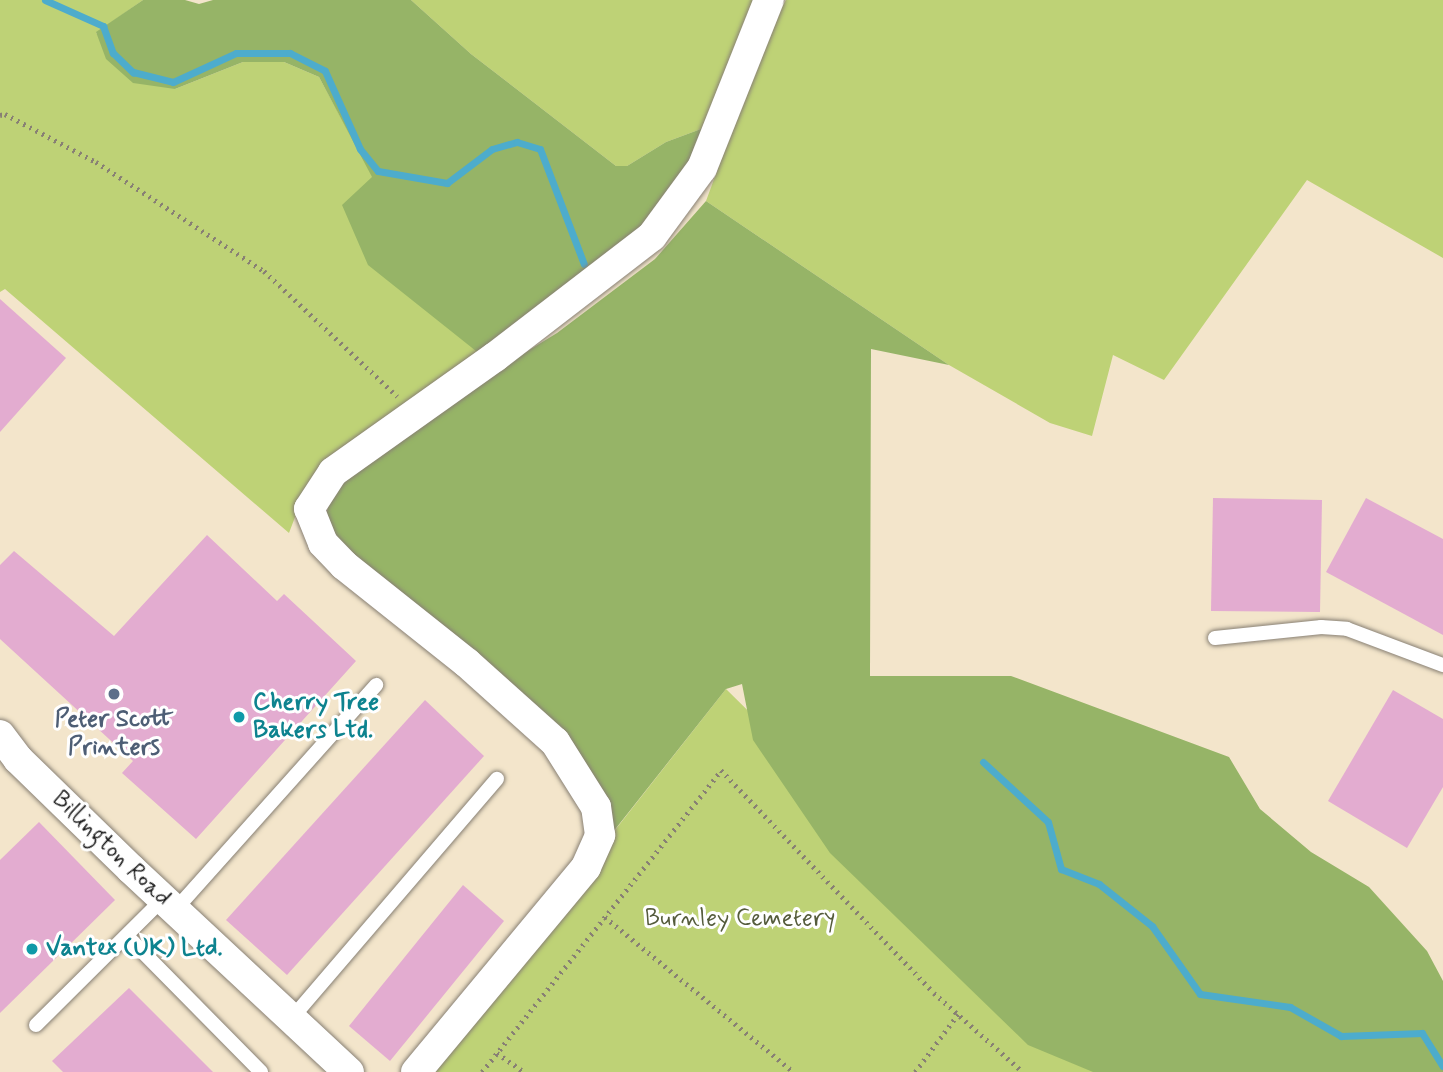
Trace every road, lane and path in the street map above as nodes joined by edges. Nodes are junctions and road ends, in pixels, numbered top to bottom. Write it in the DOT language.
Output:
graph roads {
  1 [pos="769,0"];
  2 [pos="0,114"];
  3 [pos="416,414"];
  4 [pos="1215,638"];
  5 [pos="1443,665"];
  6 [pos="376,685"];
  7 [pos="0,735"];
  8 [pos="497,779"];
  9 [pos="169,905"];
  10 [pos="605,917"];
  11 [pos="127,936"];
  12 [pos="958,1014"];
  13 [pos="292,1018"];
  14 [pos="36,1026"];
  15 [pos="497,1053"];
  16 [pos="261,1072"];
  17 [pos="349,1072"];
  18 [pos="415,1072"];
  19 [pos="482,1072"];
  20 [pos="524,1072"];
  21 [pos="794,1072"];
  22 [pos="915,1072"];
  23 [pos="1023,1072"];
  1 -- 3 [label="street"];
  2 -- 3 [label="path"];
  3 -- 18 [label="street"];
  4 -- 5 [label="lane"];
  6 -- 9 [label="lane"];
  7 -- 9 [label="street, Billington Road"];
  8 -- 13 [label="lane"];
  9 -- 11 [label="lane"];
  9 -- 13 [label="street, Billington Road"];
  10 -- 12 [label="path"];
  10 -- 15 [label="path"];
  10 -- 21 [label="path"];
  11 -- 14 [label="lane"];
  11 -- 16 [label="lane"];
  12 -- 22 [label="path"];
  12 -- 23 [label="path"];
  13 -- 17 [label="street, Billington Road"];
  15 -- 19 [label="path"];
  15 -- 20 [label="path"];
}
